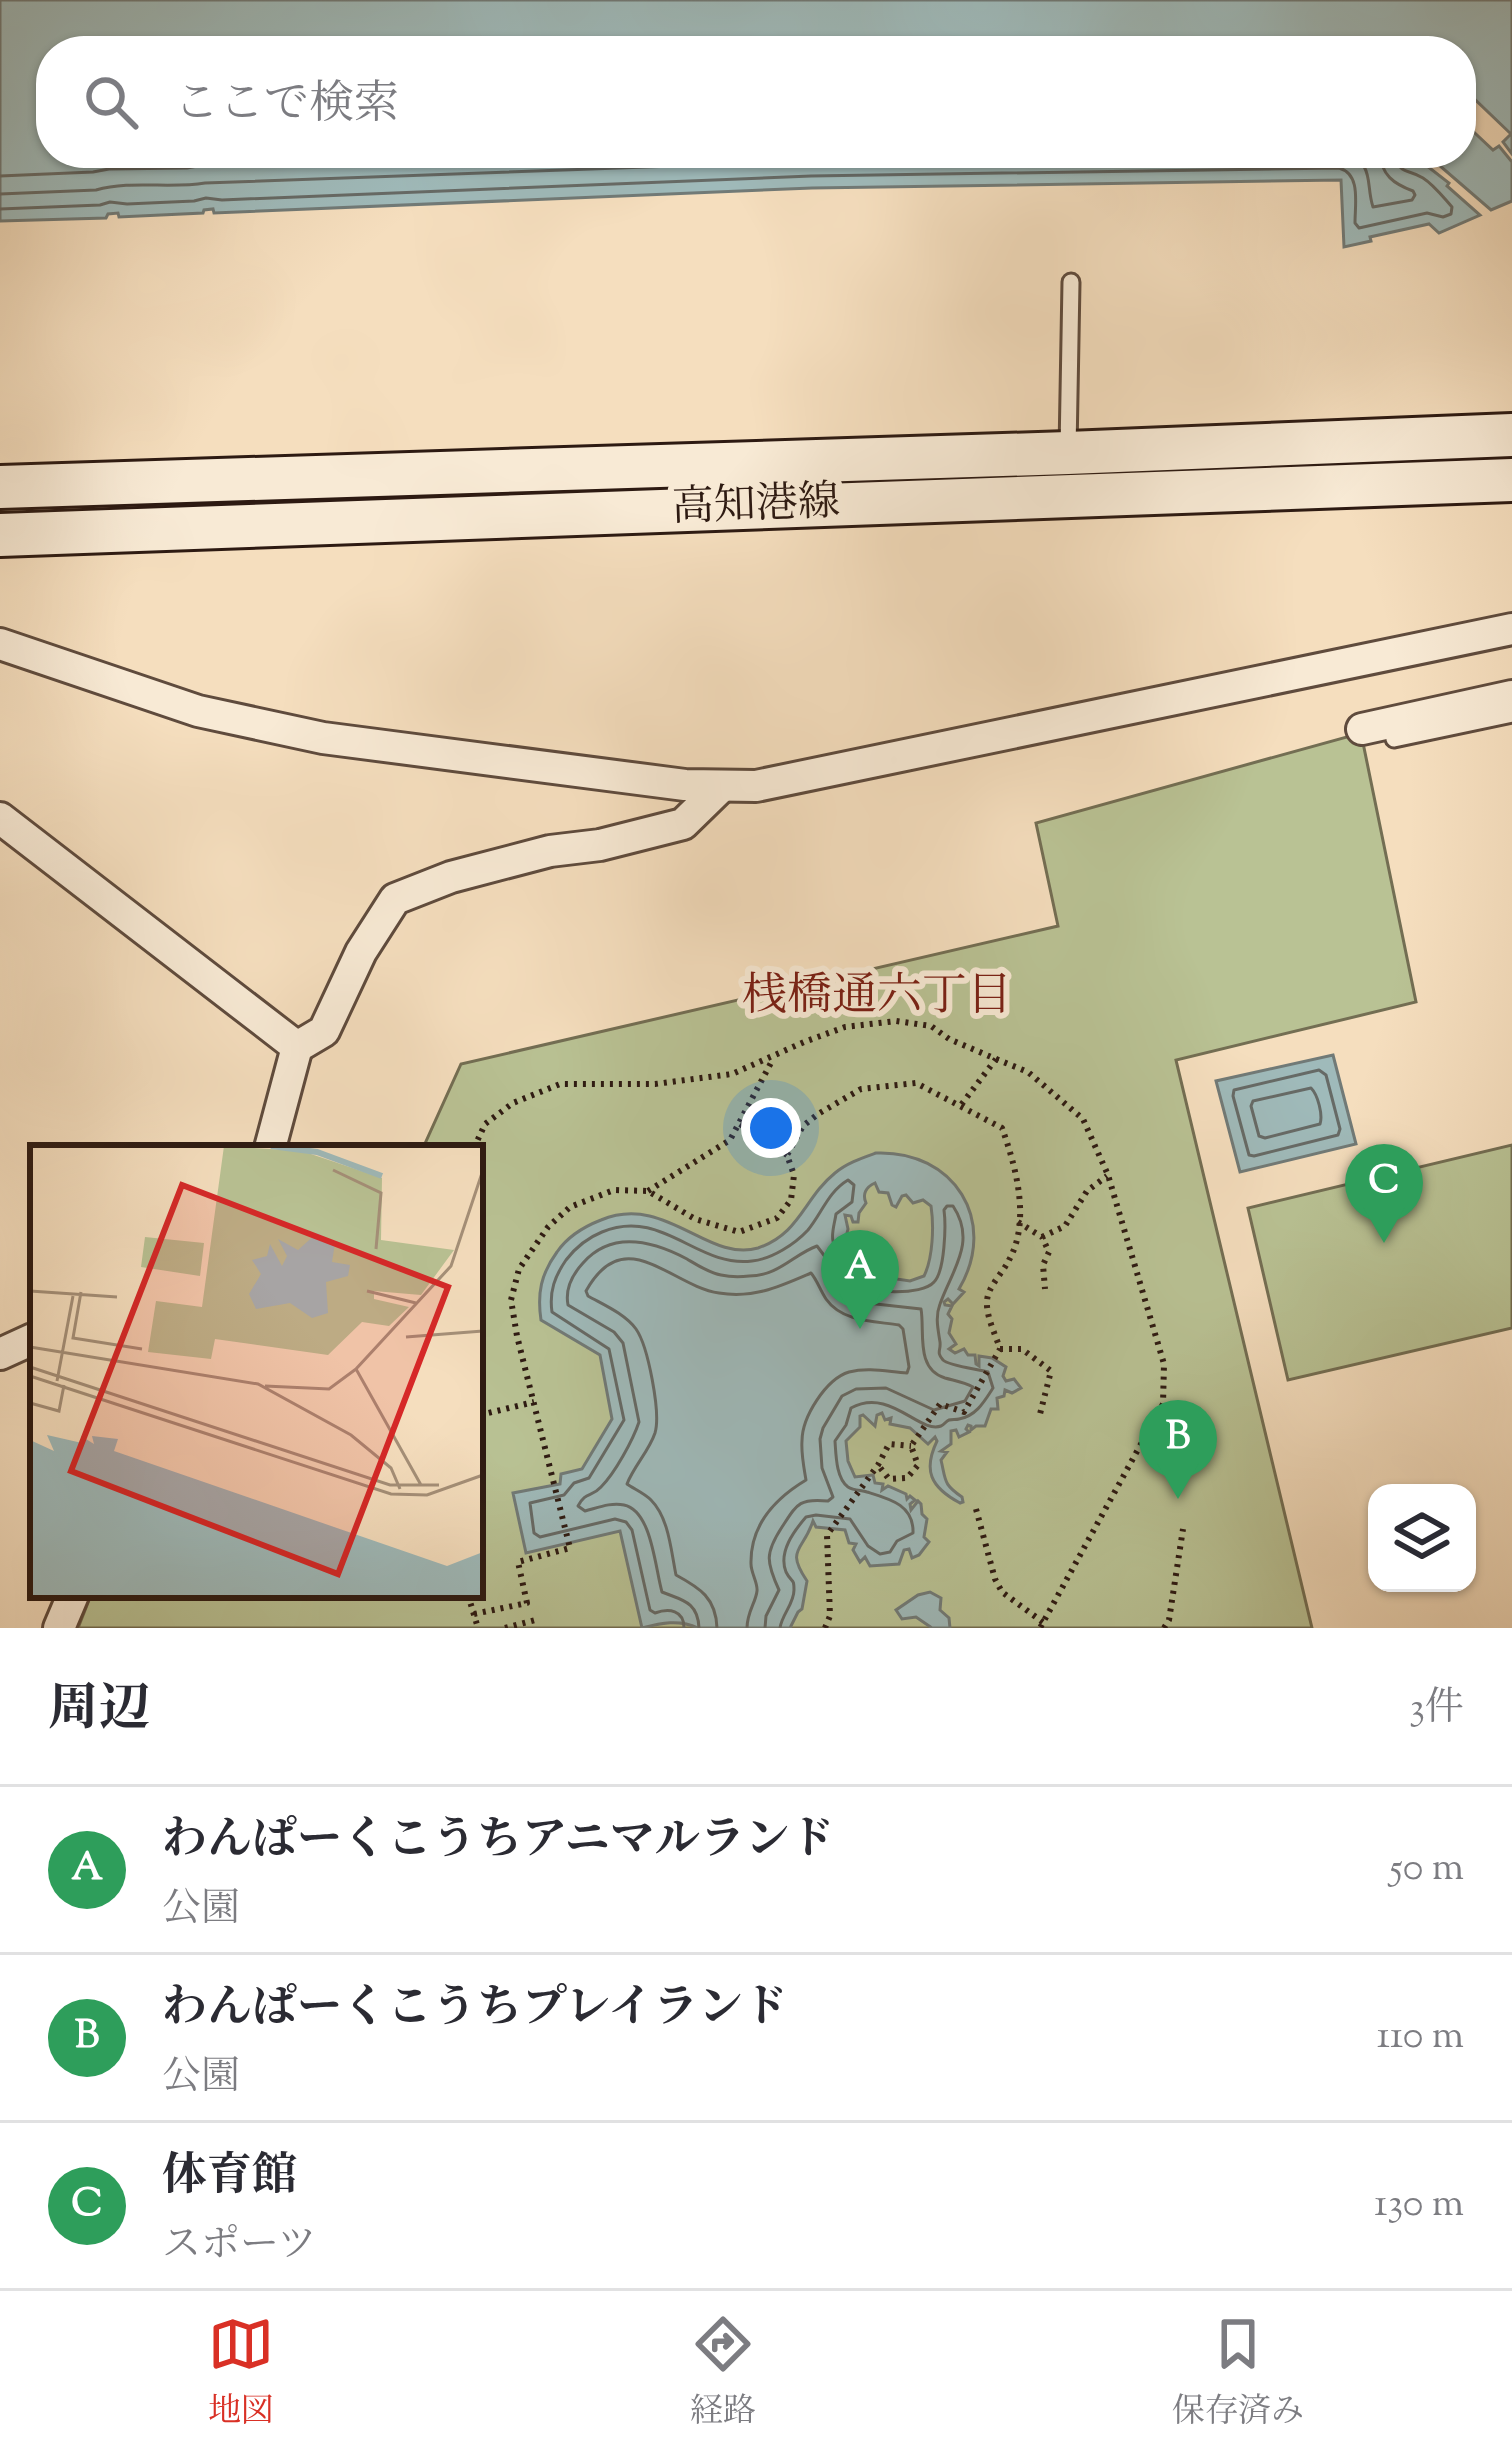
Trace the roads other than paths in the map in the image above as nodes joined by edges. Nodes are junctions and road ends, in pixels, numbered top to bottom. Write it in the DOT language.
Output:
graph roads {
  1 [pos="1071,282"];
  2 [pos="1512,435"];
  3 [pos="1068,453"];
  4 [pos="1512,480"];
  5 [pos="0,487"];
  6 [pos="0,535"];
  7 [pos="1512,629"];
  8 [pos="0,644"];
  9 [pos="1512,696"];
  10 [pos="1512,714"];
  11 [pos="1362,729"];
  12 [pos="1394,739"];
  13 [pos="722,786"];
  14 [pos="0,818"];
  15 [pos="297,1047"];
  16 [pos="271,1145"];
  17 [pos="30,1340"];
  18 [pos="0,1354"];
  19 [pos="72,1598"];
  20 [pos="59,1628"];
  1 -- 3 [label="lane"];
  2 -- 3 [label="main road, 高知港線"];
  3 -- 5 [label="main road, 高知港線"];
  4 -- 6 [label="main road, 高知港線"];
  7 -- 13 [label="street"];
  8 -- 13 [label="street"];
  9 -- 11 [label="street"];
  10 -- 12 [label="lane"];
  13 -- 15 [label="street"];
  14 -- 15 [label="street"];
  15 -- 16 [label="street"];
  17 -- 18 [label="street"];
  19 -- 20 [label="street"];
}
